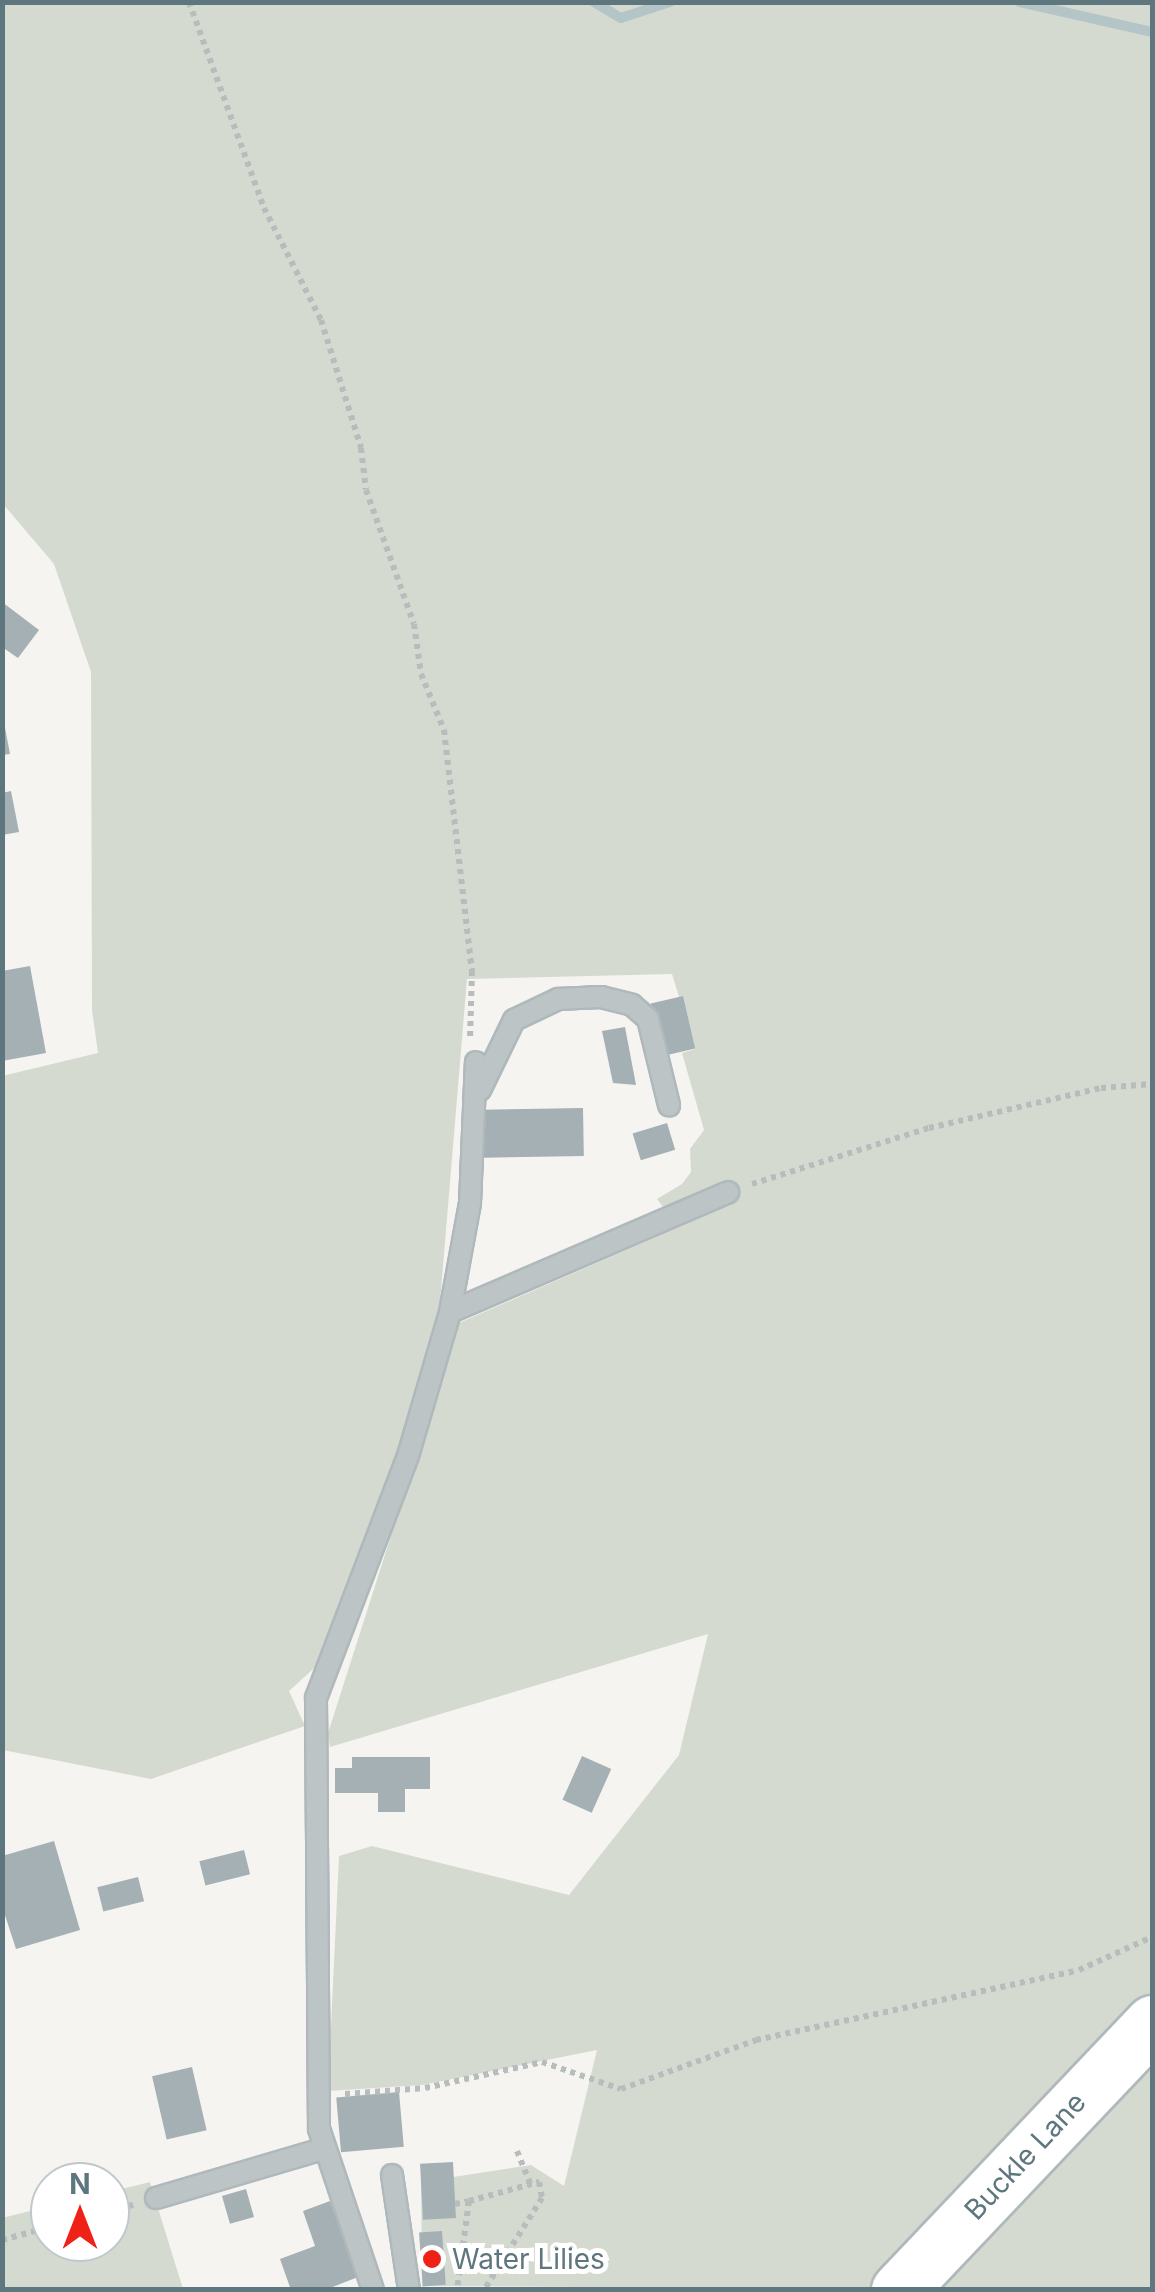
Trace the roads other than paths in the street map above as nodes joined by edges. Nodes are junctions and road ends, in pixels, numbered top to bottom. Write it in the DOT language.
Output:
graph roads {
  1 [pos="473,1053"];
  2 [pos="474,1100"];
  3 [pos="669,1105"];
  4 [pos="728,1192"];
  5 [pos="450,1312"];
  6 [pos="1152,2023"];
  7 [pos="322,2150"];
  8 [pos="392,2175"];
  9 [pos="156,2198"];
  10 [pos="373,2290"];
  11 [pos="409,2290"];
  12 [pos="899,2290"];
  1 -- 2 [label="lane"];
  2 -- 3 [label="lane"];
  2 -- 5 [label="lane"];
  4 -- 5 [label="lane"];
  5 -- 7 [label="lane"];
  6 -- 12 [label="street, Buckle Lane"];
  7 -- 9 [label="lane"];
  7 -- 10 [label="lane"];
  8 -- 11 [label="lane"];
}
